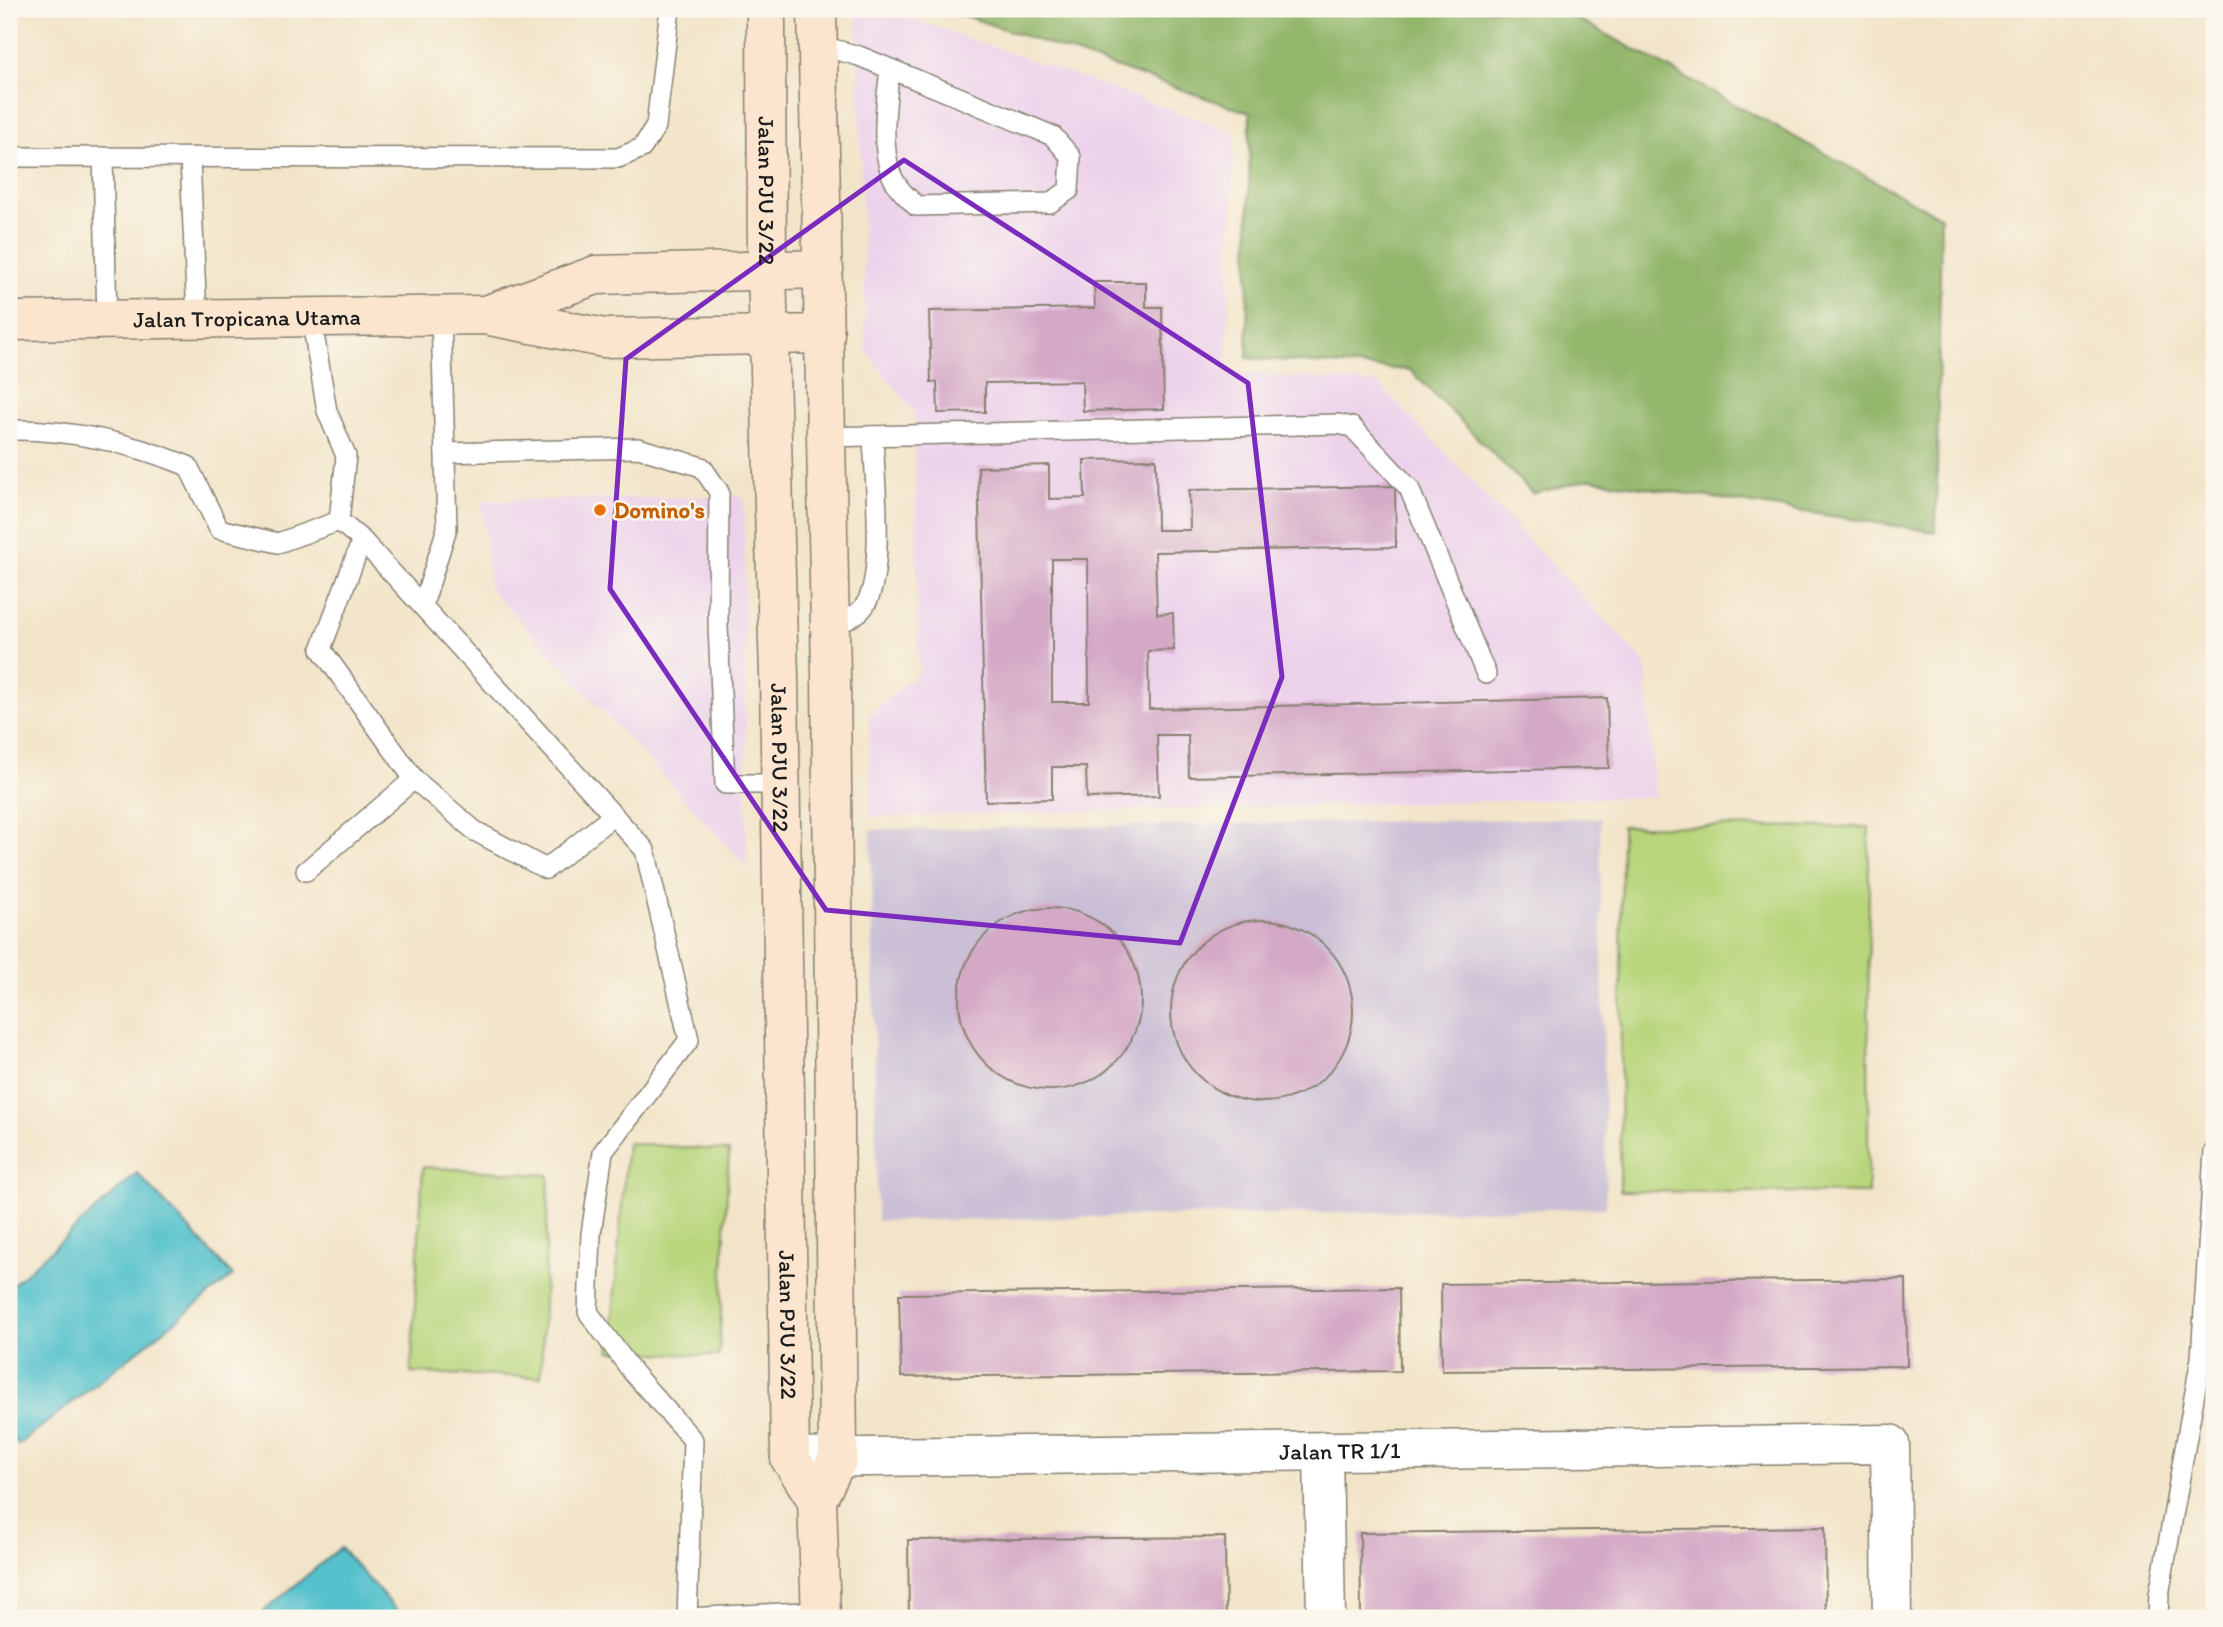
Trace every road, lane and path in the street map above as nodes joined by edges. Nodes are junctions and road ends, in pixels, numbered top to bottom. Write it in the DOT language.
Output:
graph roads {
  1 [pos="670,9"];
  2 [pos="766,9"];
  3 [pos="817,27"];
  4 [pos="890,70"];
  5 [pos="9,157"];
  6 [pos="103,157"];
  7 [pos="190,158"];
  8 [pos="824,270"];
  9 [pos="767,271"];
  10 [pos="485,315"];
  11 [pos="311,316"];
  12 [pos="441,316"];
  13 [pos="197,319"];
  14 [pos="107,320"];
  15 [pos="9,321"];
  16 [pos="825,334"];
  17 [pos="768,336"];
  18 [pos="9,430"];
  19 [pos="873,436"];
  20 [pos="827,437"];
  21 [pos="445,453"];
  22 [pos="339,521"];
  23 [pos="362,540"];
  24 [pos="423,605"];
  25 [pos="830,629"];
  26 [pos="1486,674"];
  27 [pos="414,779"];
  28 [pos="781,784"];
  29 [pos="614,815"];
  30 [pos="306,870"];
  31 [pos="2214,1152"];
  32 [pos="1323,1451"];
  33 [pos="790,1458"];
  34 [pos="838,1458"];
  35 [pos="817,1500"];
  36 [pos="821,1615"];
  37 [pos="687,1618"];
  38 [pos="1326,1618"];
  39 [pos="1892,1618"];
  40 [pos="2158,1618"];
  1 -- 7 [label="lane"];
  2 -- 9 [label="street, Jalan PJU 3/22"];
  3 -- 4 [label="lane"];
  3 -- 8 [label="street, Jalan PJU 3/22"];
  4 -- 4 [label="lane"];
  5 -- 6 [label="lane"];
  6 -- 7 [label="lane"];
  6 -- 14 [label="lane"];
  7 -- 13 [label="lane"];
  8 -- 9 [label="street, Jalan Tropicana Utama"];
  8 -- 16 [label="street, Jalan PJU 3/22"];
  9 -- 10 [label="street, Jalan Tropicana Utama"];
  9 -- 17 [label="street, Jalan PJU 3/22"];
  10 -- 12 [label="street, Jalan Tropicana Utama"];
  10 -- 17 [label="street, Jalan Tropicana Utama"];
  11 -- 12 [label="street, Jalan Tropicana Utama"];
  11 -- 13 [label="street, Jalan Tropicana Utama"];
  11 -- 22 [label="lane"];
  12 -- 21 [label="lane"];
  13 -- 14 [label="street, Jalan Tropicana Utama"];
  14 -- 15 [label="street, Jalan Tropicana Utama"];
  16 -- 17 [label="street, Jalan Tropicana Utama"];
  16 -- 20 [label="street, Jalan PJU 3/22"];
  17 -- 28 [label="street, Jalan PJU 3/22"];
  18 -- 22 [label="lane"];
  19 -- 20 [label="lane"];
  19 -- 25 [label="lane"];
  19 -- 26 [label="lane"];
  20 -- 25 [label="street, Jalan PJU 3/22"];
  21 -- 24 [label="lane"];
  21 -- 28 [label="lane"];
  22 -- 23 [label="lane"];
  23 -- 24 [label="lane"];
  23 -- 27 [label="lane"];
  24 -- 29 [label="lane"];
  25 -- 34 [label="street, Jalan PJU 3/22"];
  27 -- 29 [label="lane"];
  27 -- 30 [label="lane"];
  28 -- 33 [label="street, Jalan PJU 3/22"];
  29 -- 37 [label="lane"];
  31 -- 40 [label="lane"];
  32 -- 34 [label="street, Jalan TR 1/1"];
  32 -- 38 [label="street"];
  32 -- 39 [label="street, Jalan TR 1/1"];
  33 -- 34 [label="street, Jalan TR 1/1"];
  33 -- 35 [label="street"];
  34 -- 35 [label="street, Jalan PJU 3/22"];
  35 -- 36 [label="street, Jalan PJU 3/22"];
  36 -- 37 [label="lane"];
}
